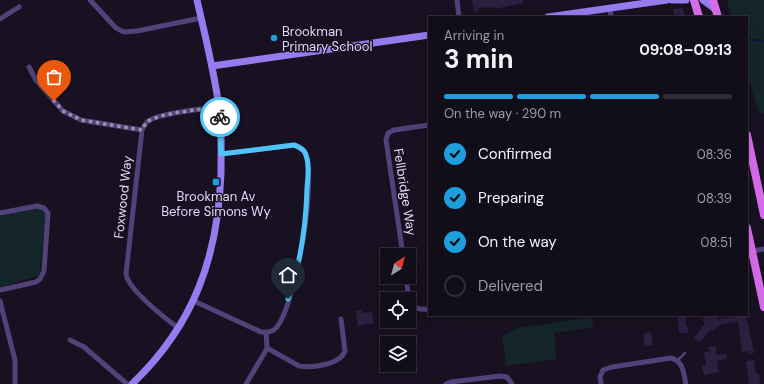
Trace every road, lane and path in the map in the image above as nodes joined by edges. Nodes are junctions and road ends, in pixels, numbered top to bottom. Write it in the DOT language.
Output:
graph roads {
  1 [pos="90,0"];
  2 [pos="197,0"];
  3 [pos="457,0"];
  4 [pos="666,0"];
  5 [pos="672,0"];
  6 [pos="686,0"];
  7 [pos="694,0"];
  8 [pos="703,0"];
  9 [pos="712,0"];
  10 [pos="19,7"];
  11 [pos="610,8"];
  12 [pos="717,13"];
  13 [pos="459,16"];
  14 [pos="555,16"];
  15 [pos="611,16"];
  16 [pos="699,16"];
  17 [pos="201,18"];
  18 [pos="0,19"];
  19 [pos="428,34"];
  20 [pos="212,66"];
  21 [pos="30,68"];
  22 [pos="219,107"];
  23 [pos="428,125"];
  24 [pos="142,130"];
  25 [pos="748,140"];
  26 [pos="221,154"];
  27 [pos="0,213"];
  28 [pos="764,215"];
  29 [pos="748,233"];
  30 [pos="402,248"];
  31 [pos="764,249"];
  32 [pos="752,251"];
  33 [pos="407,284"];
  34 [pos="0,290"];
  35 [pos="0,301"];
  36 [pos="194,301"];
  37 [pos="764,307"];
  38 [pos="428,309"];
  39 [pos="341,320"];
  40 [pos="178,328"];
  41 [pos="266,332"];
  42 [pos="70,340"];
  43 [pos="267,348"];
  44 [pos="685,353"];
  45 [pos="678,360"];
  46 [pos="15,384"];
  47 [pos="127,384"];
  48 [pos="132,384"];
  49 [pos="246,384"];
  50 [pos="446,384"];
  51 [pos="512,384"];
  52 [pos="601,384"];
  53 [pos="686,384"];
  1 -- 17 [label="street"];
  2 -- 17 [label="street"];
  3 -- 13 [label="street"];
  4 -- 11 [label="street"];
  5 -- 6 [label="street"];
  7 -- 16 [label="main road"];
  8 -- 12 [label="street"];
  9 -- 12 [label="main road"];
  10 -- 18 [label="street"];
  11 -- 14 [label="street"];
  11 -- 15 [label="street"];
  17 -- 20 [label="street"];
  19 -- 20 [label="street"];
  20 -- 22 [label="street"];
  21 -- 24 [label="street"];
  22 -- 24 [label="street"];
  22 -- 26 [label="street"];
  23 -- 30 [label="street, Fellbridge Way"];
  24 -- 40 [label="street, Foxwood Way"];
  25 -- 28 [label="main road"];
  26 -- 36 [label="street"];
  26 -- 41 [label="street"];
  27 -- 34 [label="street"];
  29 -- 32 [label="main road"];
  31 -- 32 [label="street"];
  32 -- 37 [label="main road"];
  33 -- 38 [label="street"];
  35 -- 46 [label="street"];
  36 -- 40 [label="street"];
  36 -- 41 [label="street"];
  39 -- 43 [label="street"];
  40 -- 48 [label="street"];
  41 -- 43 [label="street"];
  42 -- 47 [label="street"];
  43 -- 49 [label="street"];
  44 -- 45 [label="lane"];
  45 -- 52 [label="street"];
  45 -- 53 [label="street"];
  50 -- 51 [label="street"];
}
